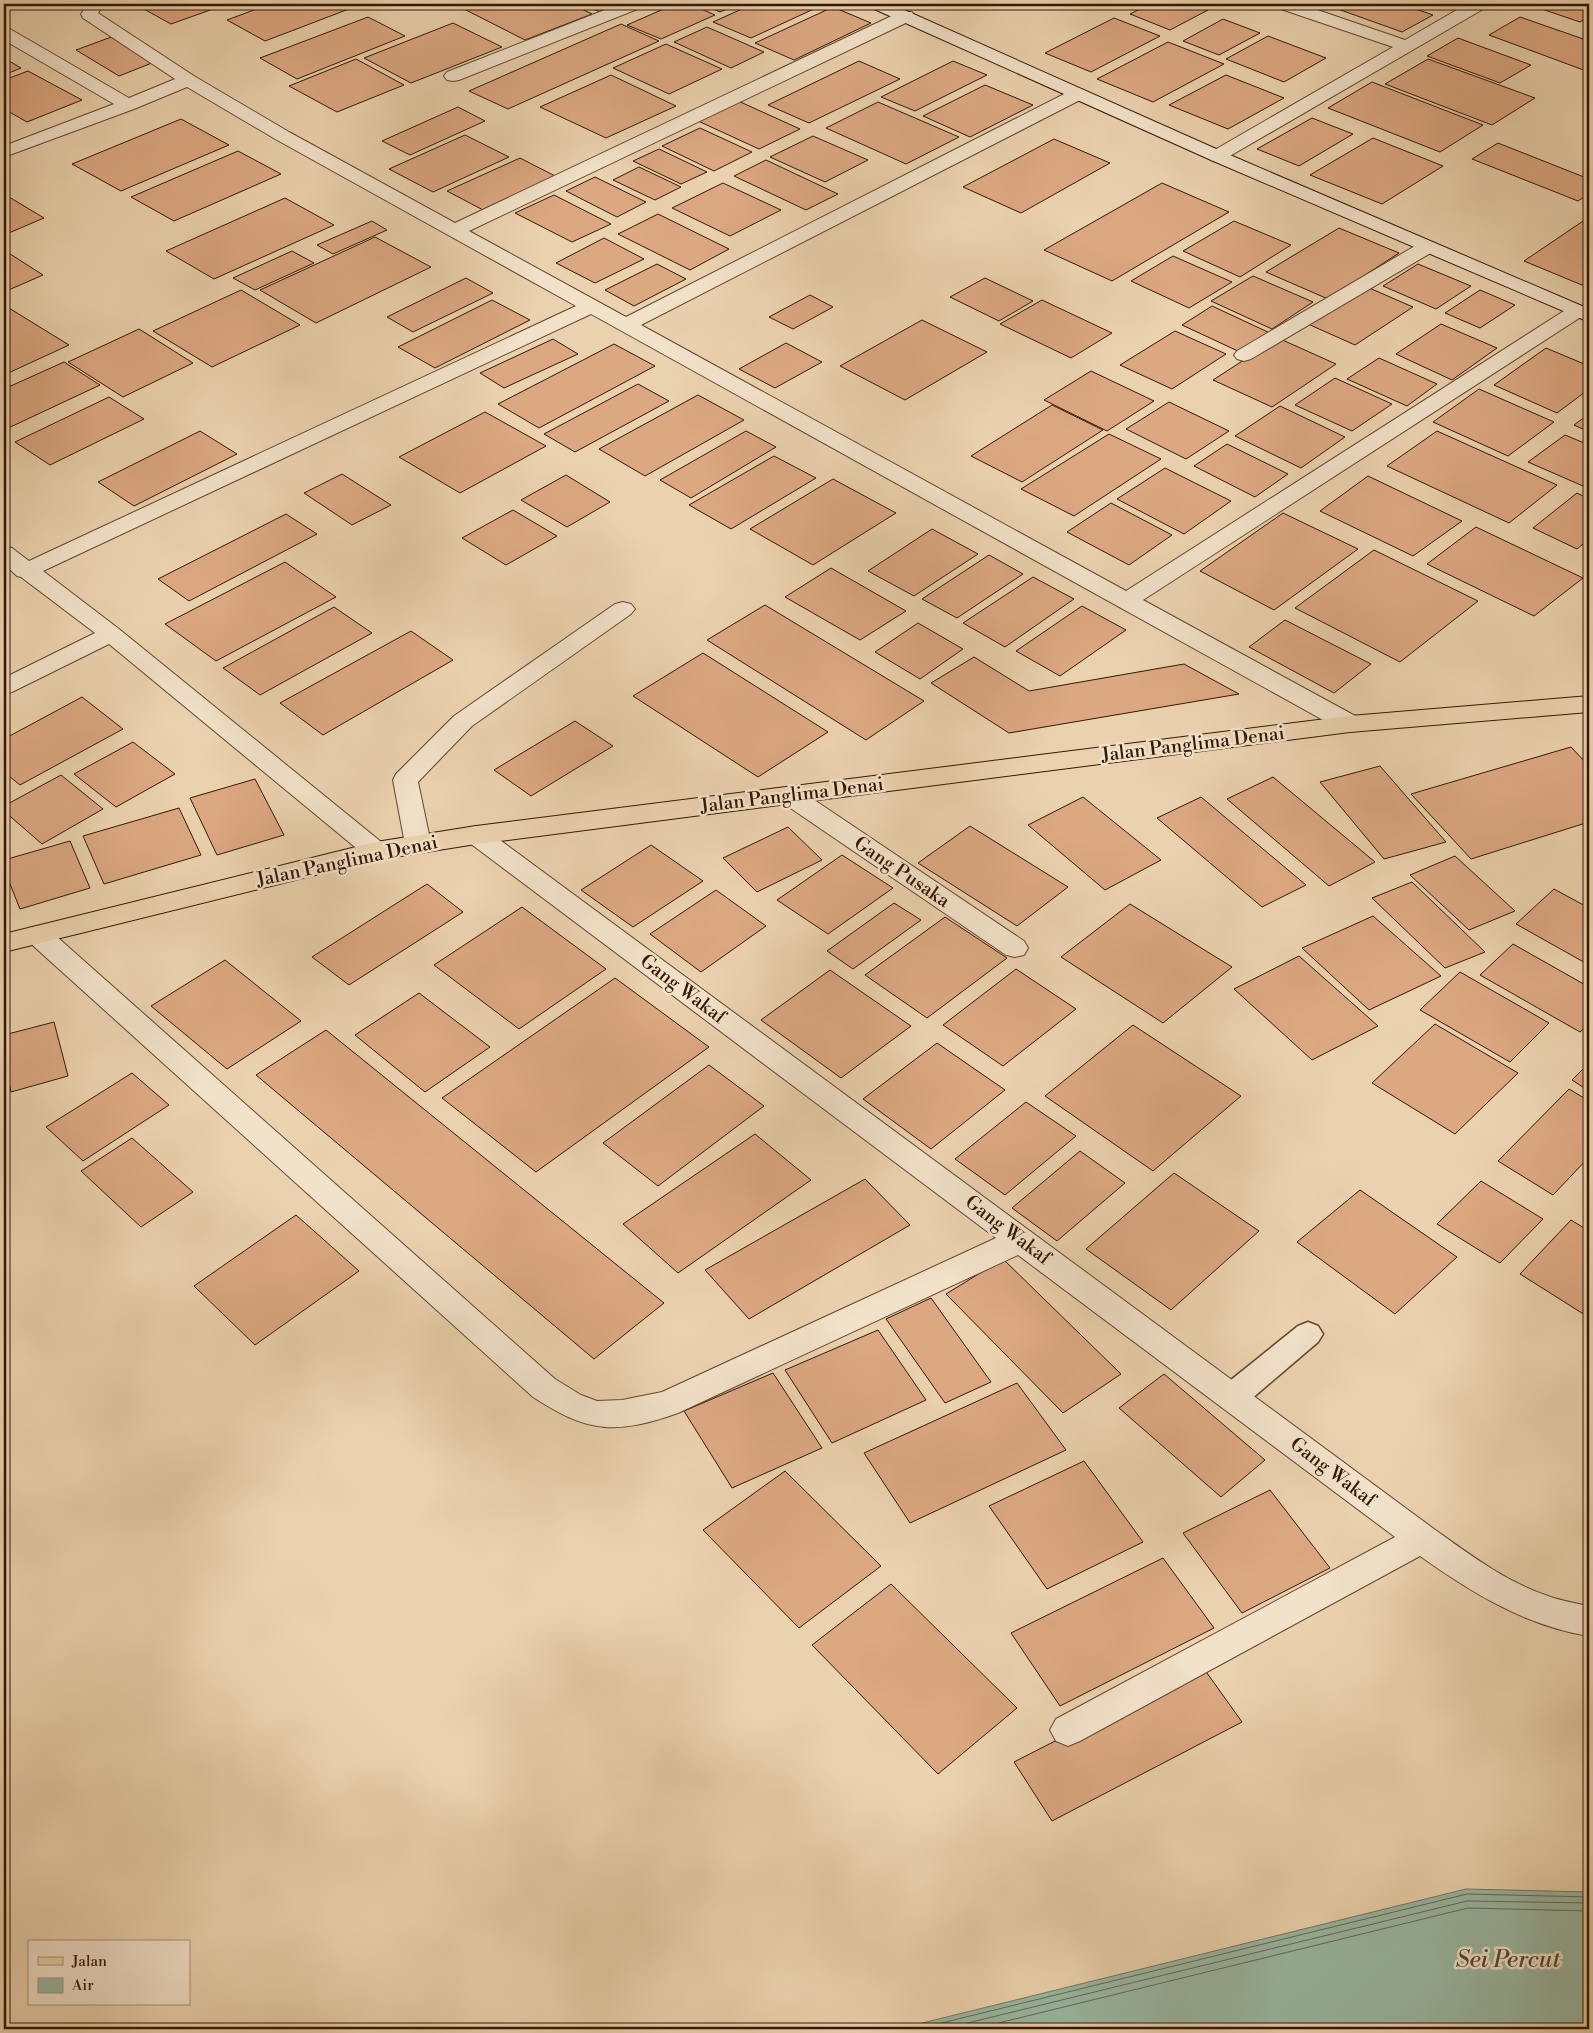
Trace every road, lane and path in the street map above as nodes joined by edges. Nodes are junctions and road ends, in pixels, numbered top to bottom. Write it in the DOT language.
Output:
graph roads {
  1 [pos="96,4"];
  2 [pos="634,4"];
  3 [pos="878,4"];
  4 [pos="1284,4"];
  5 [pos="1479,4"];
  6 [pos="906,16"];
  7 [pos="4,33"];
  8 [pos="1407,46"];
  9 [pos="454,76"];
  10 [pos="188,80"];
  11 [pos="1078,94"];
  12 [pos="128,105"];
  13 [pos="4,152"];
  14 [pos="1217,156"];
  15 [pos="456,230"];
  16 [pos="1428,247"];
  17 [pos="592,306"];
  18 [pos="1583,314"];
  19 [pos="626,325"];
  20 [pos="1244,354"];
  21 [pos="4,554"];
  22 [pos="25,571"];
  23 [pos="1126,601"];
  24 [pos="623,609"];
  25 [pos="111,634"];
  26 [pos="4,687"];
  27 [pos="1589,704"];
  28 [pos="1350,724"];
  29 [pos="789,795"];
  30 [pos="476,835"];
  31 [pos="418,844"];
  32 [pos="376,851"];
  33 [pos="38,934"];
  34 [pos="4,943"];
  35 [pos="1015,948"];
  36 [pos="1021,1240"];
  37 [pos="1308,1334"];
  38 [pos="1232,1397"];
  39 [pos="1422,1539"];
  40 [pos="1589,1621"];
  41 [pos="1068,1730"];
  1 -- 10 [label="street"];
  2 -- 9 [label="street"];
  3 -- 6 [label="street"];
  4 -- 8 [label="street"];
  5 -- 8 [label="street"];
  6 -- 11 [label="street"];
  6 -- 15 [label="street"];
  7 -- 12 [label="street"];
  8 -- 14 [label="street"];
  10 -- 12 [label="street"];
  10 -- 15 [label="street"];
  11 -- 14 [label="street"];
  11 -- 19 [label="street"];
  12 -- 13 [label="street"];
  14 -- 16 [label="street"];
  15 -- 17 [label="street"];
  16 -- 18 [label="street"];
  16 -- 20 [label="street"];
  17 -- 19 [label="street"];
  17 -- 22 [label="street"];
  18 -- 23 [label="street"];
  19 -- 23 [label="street"];
  21 -- 22 [label="street"];
  22 -- 25 [label="street"];
  23 -- 28 [label="street"];
  24 -- 31 [label="street"];
  25 -- 26 [label="street"];
  25 -- 32 [label="street"];
  27 -- 28 [label="main road, Jalan Panglima Denai"];
  28 -- 29 [label="main road, Jalan Panglima Denai"];
  29 -- 30 [label="main road, Jalan Panglima Denai"];
  29 -- 35 [label="street, Gang Pusaka"];
  30 -- 31 [label="main road, Jalan Panglima Denai"];
  30 -- 36 [label="street, Gang Wakaf"];
  31 -- 32 [label="main road, Jalan Panglima Denai"];
  32 -- 33 [label="main road, Jalan Panglima Denai"];
  33 -- 34 [label="main road, Jalan Panglima Denai"];
  33 -- 36 [label="street"];
  36 -- 38 [label="street, Gang Wakaf"];
  37 -- 38 [label="lane"];
  38 -- 39 [label="street, Gang Wakaf"];
  39 -- 40 [label="street, Gang Wakaf"];
  39 -- 41 [label="street"];
}
